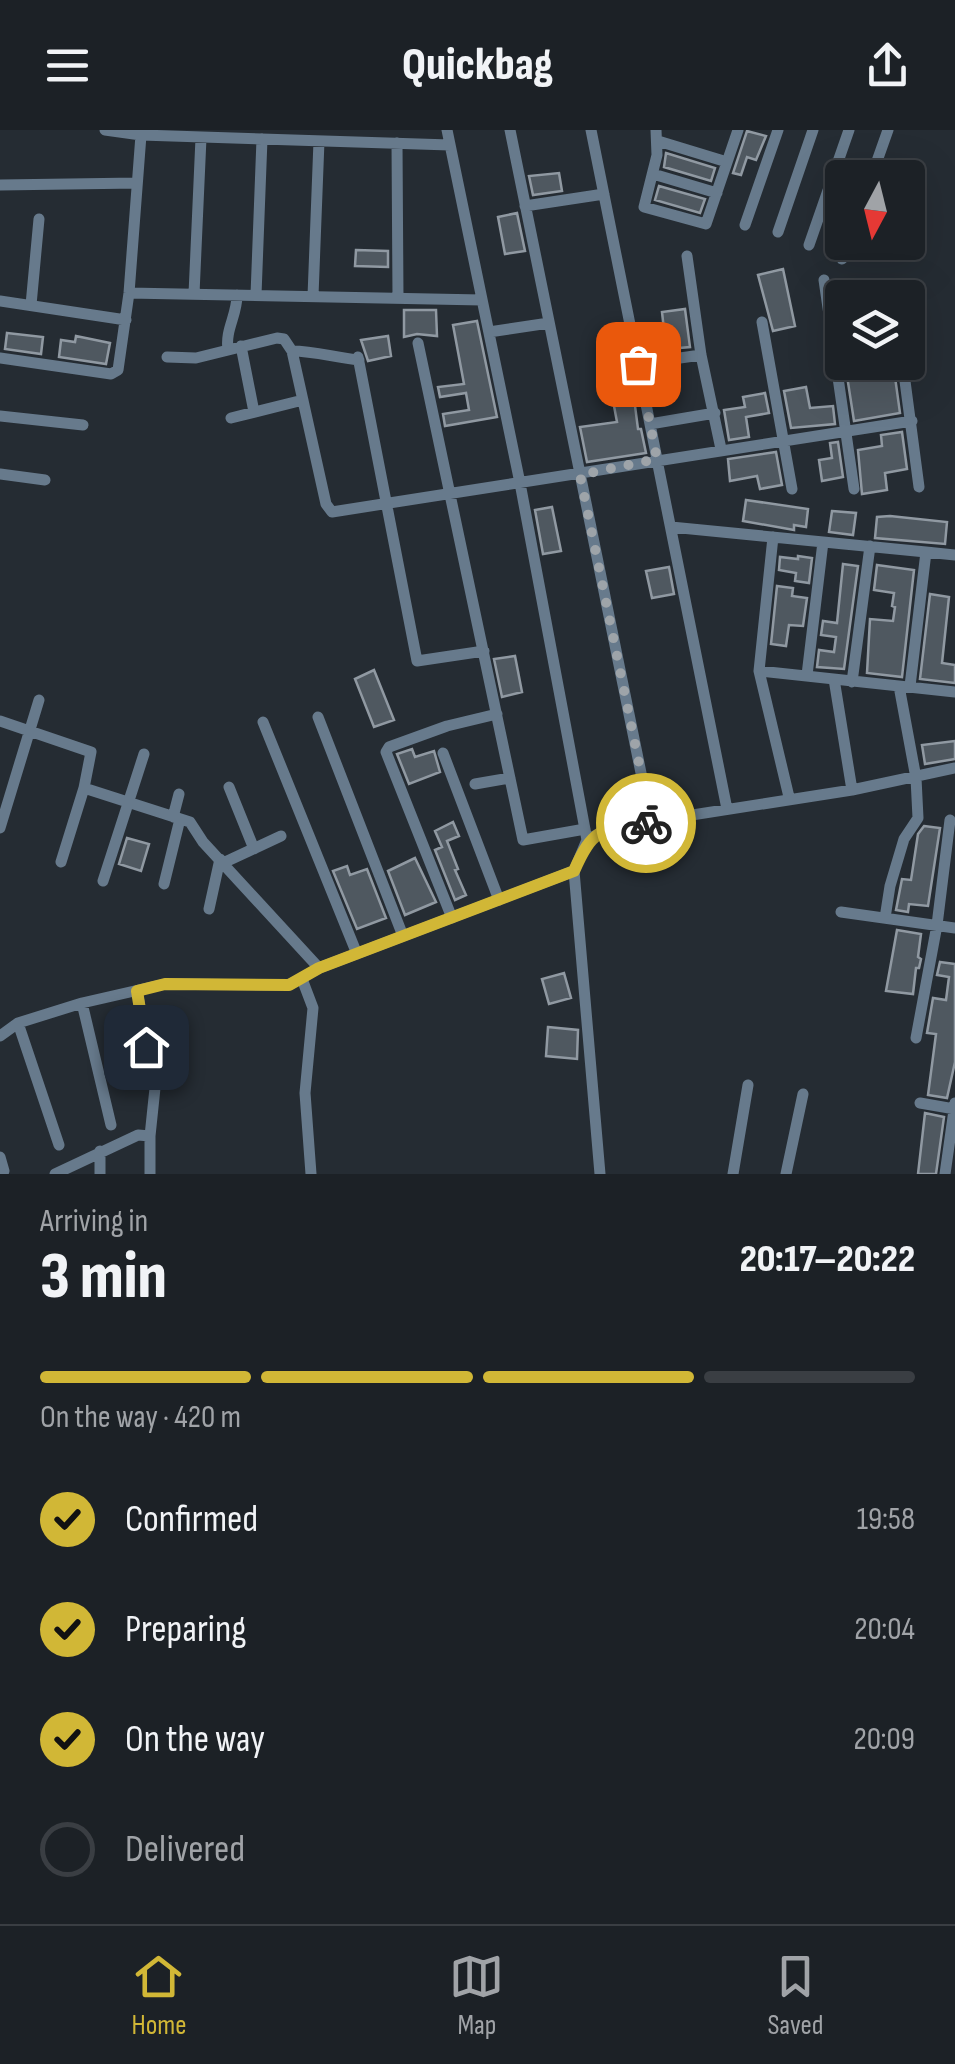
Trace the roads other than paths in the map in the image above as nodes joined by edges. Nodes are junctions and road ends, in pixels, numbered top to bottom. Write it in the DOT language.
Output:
graph roads {
  1 [pos="105,130"];
  2 [pos="448,130"];
  3 [pos="510,130"];
  4 [pos="592,130"];
  5 [pos="738,130"];
  6 [pos="778,130"];
  7 [pos="813,130"];
  8 [pos="849,130"];
  9 [pos="888,130"];
  10 [pos="137,133"];
  11 [pos="361,136"];
  12 [pos="657,136"];
  13 [pos="201,138"];
  14 [pos="262,139"];
  15 [pos="319,141"];
  16 [pos="397,143"];
  17 [pos="450,144"];
  18 [pos="877,160"];
  19 [pos="727,162"];
  20 [pos="653,174"];
  21 [pos="137,182"];
  22 [pos="0,185"];
  23 [pos="717,193"];
  24 [pos="604,194"];
  25 [pos="525,206"];
  26 [pos="39,219"];
  27 [pos="745,225"];
  28 [pos="778,232"];
  29 [pos="810,245"];
  30 [pos="687,256"];
  31 [pos="824,280"];
  32 [pos="129,293"];
  33 [pos="194,294"];
  34 [pos="237,295"];
  35 [pos="256,295"];
  36 [pos="312,296"];
  37 [pos="398,298"];
  38 [pos="482,300"];
  39 [pos="0,301"];
  40 [pos="31,305"];
  41 [pos="126,320"];
  42 [pos="762,322"];
  43 [pos="549,323"];
  44 [pos="489,332"];
  45 [pos="418,344"];
  46 [pos="242,346"];
  47 [pos="228,350"];
  48 [pos="292,351"];
  49 [pos="701,355"];
  50 [pos="0,358"];
  51 [pos="167,358"];
  52 [pos="638,364"];
  53 [pos="905,380"];
  54 [pos="303,400"];
  55 [pos="254,412"];
  56 [pos="714,413"];
  57 [pos="0,416"];
  58 [pos="232,418"];
  59 [pos="912,421"];
  60 [pos="83,424"];
  61 [pos="650,424"];
  62 [pos="846,432"];
  63 [pos="782,440"];
  64 [pos="721,449"];
  65 [pos="657,459"];
  66 [pos="0,474"];
  67 [pos="580,475"];
  68 [pos="45,480"];
  69 [pos="520,483"];
  70 [pos="919,487"];
  71 [pos="854,489"];
  72 [pos="792,490"];
  73 [pos="452,495"];
  74 [pos="386,506"];
  75 [pos="671,527"];
  76 [pos="773,537"];
  77 [pos="823,542"];
  78 [pos="870,546"];
  79 [pos="926,552"];
  80 [pos="955,554"];
  81 [pos="484,652"];
  82 [pos="759,671"];
  83 [pos="807,676"];
  84 [pos="834,679"];
  85 [pos="852,682"];
  86 [pos="904,686"];
  87 [pos="955,692"];
  88 [pos="39,700"];
  89 [pos="497,714"];
  90 [pos="318,717"];
  91 [pos="0,721"];
  92 [pos="263,722"];
  93 [pos="29,731"];
  94 [pos="443,753"];
  95 [pos="144,754"];
  96 [pos="955,768"];
  97 [pos="510,778"];
  98 [pos="916,778"];
  99 [pos="475,784"];
  100 [pos="230,786"];
  101 [pos="84,788"];
  102 [pos="852,790"];
  103 [pos="179,794"];
  104 [pos="790,797"];
  105 [pos="128,804"];
  106 [pos="727,809"];
  107 [pos="176,818"];
  108 [pos="950,820"];
  109 [pos="651,822"];
  110 [pos="0,828"];
  111 [pos="586,835"];
  112 [pos="281,836"];
  113 [pos="254,849"];
  114 [pos="60,862"];
  115 [pos="221,862"];
  116 [pos="574,871"];
  117 [pos="103,881"];
  118 [pos="164,884"];
  119 [pos="499,900"];
  120 [pos="209,909"];
  121 [pos="841,912"];
  122 [pos="452,918"];
  123 [pos="885,918"];
  124 [pos="936,925"];
  125 [pos="955,928"];
  126 [pos="403,936"];
  127 [pos="357,954"];
  128 [pos="319,968"];
  129 [pos="302,979"];
  130 [pos="137,991"];
  131 [pos="82,1003"];
  132 [pos="18,1024"];
  133 [pos="0,1036"];
  134 [pos="916,1038"];
  135 [pos="748,1085"];
  136 [pos="803,1094"];
  137 [pos="920,1102"];
  138 [pos="955,1107"];
  139 [pos="111,1125"];
  140 [pos="150,1136"];
  141 [pos="59,1145"];
  142 [pos="100,1151"];
  143 [pos="0,1156"];
  144 [pos="4,1171"];
  145 [pos="55,1174"];
  146 [pos="100,1174"];
  147 [pos="150,1174"];
  148 [pos="311,1174"];
  149 [pos="600,1174"];
  150 [pos="732,1174"];
  151 [pos="786,1174"];
  152 [pos="945,1174"];
  1 -- 10 [label="street"];
  2 -- 17 [label="street"];
  3 -- 25 [label="street"];
  4 -- 24 [label="street"];
  5 -- 19 [label="street"];
  6 -- 27 [label="street"];
  7 -- 28 [label="street"];
  8 -- 29 [label="street"];
  9 -- 18 [label="street"];
  10 -- 13 [label="street"];
  10 -- 21 [label="street"];
  11 -- 15 [label="street"];
  11 -- 16 [label="street"];
  12 -- 19 [label="street"];
  12 -- 20 [label="street"];
  13 -- 14 [label="street"];
  13 -- 33 [label="street"];
  14 -- 15 [label="street"];
  14 -- 35 [label="street"];
  15 -- 36 [label="street"];
  16 -- 17 [label="street"];
  16 -- 37 [label="street"];
  17 -- 38 [label="street"];
  19 -- 23 [label="street"];
  20 -- 23 [label="street"];
  20 -- 23 [label="street"];
  21 -- 22 [label="street"];
  21 -- 32 [label="street"];
  24 -- 25 [label="street"];
  24 -- 52 [label="street"];
  25 -- 43 [label="street"];
  26 -- 40 [label="street"];
  30 -- 49 [label="street"];
  31 -- 62 [label="street"];
  32 -- 33 [label="street"];
  32 -- 41 [label="street"];
  33 -- 34 [label="street"];
  34 -- 35 [label="street"];
  34 -- 47 [label="street"];
  35 -- 36 [label="street"];
  36 -- 37 [label="street"];
  37 -- 38 [label="street"];
  38 -- 44 [label="street"];
  39 -- 40 [label="street"];
  40 -- 41 [label="street"];
  41 -- 50 [label="street"];
  42 -- 63 [label="street"];
  43 -- 44 [label="street"];
  43 -- 67 [label="street"];
  44 -- 69 [label="street"];
  45 -- 73 [label="street"];
  46 -- 47 [label="street"];
  46 -- 48 [label="street"];
  46 -- 55 [label="street"];
  47 -- 51 [label="street"];
  48 -- 54 [label="street"];
  48 -- 74 [label="street"];
  49 -- 52 [label="street"];
  49 -- 56 [label="street"];
  52 -- 61 [label="street"];
  53 -- 59 [label="street"];
  54 -- 55 [label="street"];
  54 -- 74 [label="street"];
  55 -- 58 [label="street"];
  56 -- 61 [label="street"];
  56 -- 64 [label="street"];
  57 -- 60 [label="street"];
  59 -- 62 [label="street"];
  59 -- 70 [label="street"];
  61 -- 65 [label="street"];
  62 -- 63 [label="street"];
  62 -- 71 [label="street"];
  63 -- 64 [label="street"];
  63 -- 72 [label="street"];
  64 -- 65 [label="street"];
  65 -- 67 [label="street"];
  65 -- 75 [label="street"];
  66 -- 68 [label="street"];
  67 -- 69 [label="street"];
  67 -- 109 [label="street"];
  69 -- 73 [label="street"];
  69 -- 111 [label="street"];
  73 -- 74 [label="street"];
  73 -- 81 [label="street"];
  74 -- 81 [label="street"];
  75 -- 76 [label="street"];
  75 -- 106 [label="street"];
  76 -- 77 [label="street"];
  76 -- 82 [label="street"];
  77 -- 78 [label="street"];
  77 -- 83 [label="street"];
  78 -- 79 [label="street"];
  78 -- 85 [label="street"];
  79 -- 80 [label="street"];
  79 -- 86 [label="street"];
  81 -- 89 [label="street"];
  82 -- 83 [label="street"];
  82 -- 104 [label="street"];
  83 -- 84 [label="street"];
  84 -- 85 [label="street"];
  84 -- 102 [label="street"];
  85 -- 86 [label="street"];
  86 -- 87 [label="street"];
  86 -- 98 [label="street"];
  88 -- 93 [label="street"];
  89 -- 97 [label="street"];
  89 -- 122 [label="street"];
  90 -- 126 [label="street"];
  91 -- 93 [label="street"];
  92 -- 127 [label="street"];
  93 -- 101 [label="street"];
  93 -- 110 [label="street"];
  94 -- 119 [label="street"];
  95 -- 105 [label="street"];
  96 -- 98 [label="street"];
  97 -- 99 [label="street"];
  97 -- 111 [label="street"];
  98 -- 102 [label="street"];
  98 -- 123 [label="street"];
  100 -- 113 [label="street"];
  101 -- 105 [label="street"];
  101 -- 114 [label="street"];
  102 -- 104 [label="street"];
  103 -- 107 [label="street"];
  104 -- 106 [label="street"];
  105 -- 107 [label="street"];
  105 -- 117 [label="street"];
  106 -- 109 [label="street"];
  107 -- 115 [label="street"];
  107 -- 118 [label="street"];
  108 -- 124 [label="street"];
  109 -- 111 [label="street"];
  111 -- 116 [label="street"];
  112 -- 113 [label="street"];
  113 -- 115 [label="street"];
  115 -- 120 [label="street"];
  115 -- 128 [label="street"];
  116 -- 119 [label="street"];
  116 -- 149 [label="street"];
  119 -- 122 [label="street"];
  121 -- 123 [label="street"];
  122 -- 126 [label="street"];
  123 -- 124 [label="street"];
  124 -- 125 [label="street"];
  124 -- 134 [label="street"];
  126 -- 127 [label="street"];
  127 -- 128 [label="street"];
  128 -- 129 [label="street"];
  129 -- 130 [label="street"];
  129 -- 148 [label="street"];
  130 -- 131 [label="street"];
  130 -- 140 [label="street"];
  131 -- 132 [label="street"];
  131 -- 139 [label="street"];
  132 -- 133 [label="street"];
  132 -- 141 [label="street"];
  135 -- 150 [label="street"];
  136 -- 151 [label="street"];
  137 -- 138 [label="street"];
  138 -- 152 [label="street"];
  140 -- 142 [label="street"];
  140 -- 147 [label="street"];
  142 -- 145 [label="street"];
  142 -- 146 [label="street"];
  143 -- 144 [label="street"];
}
